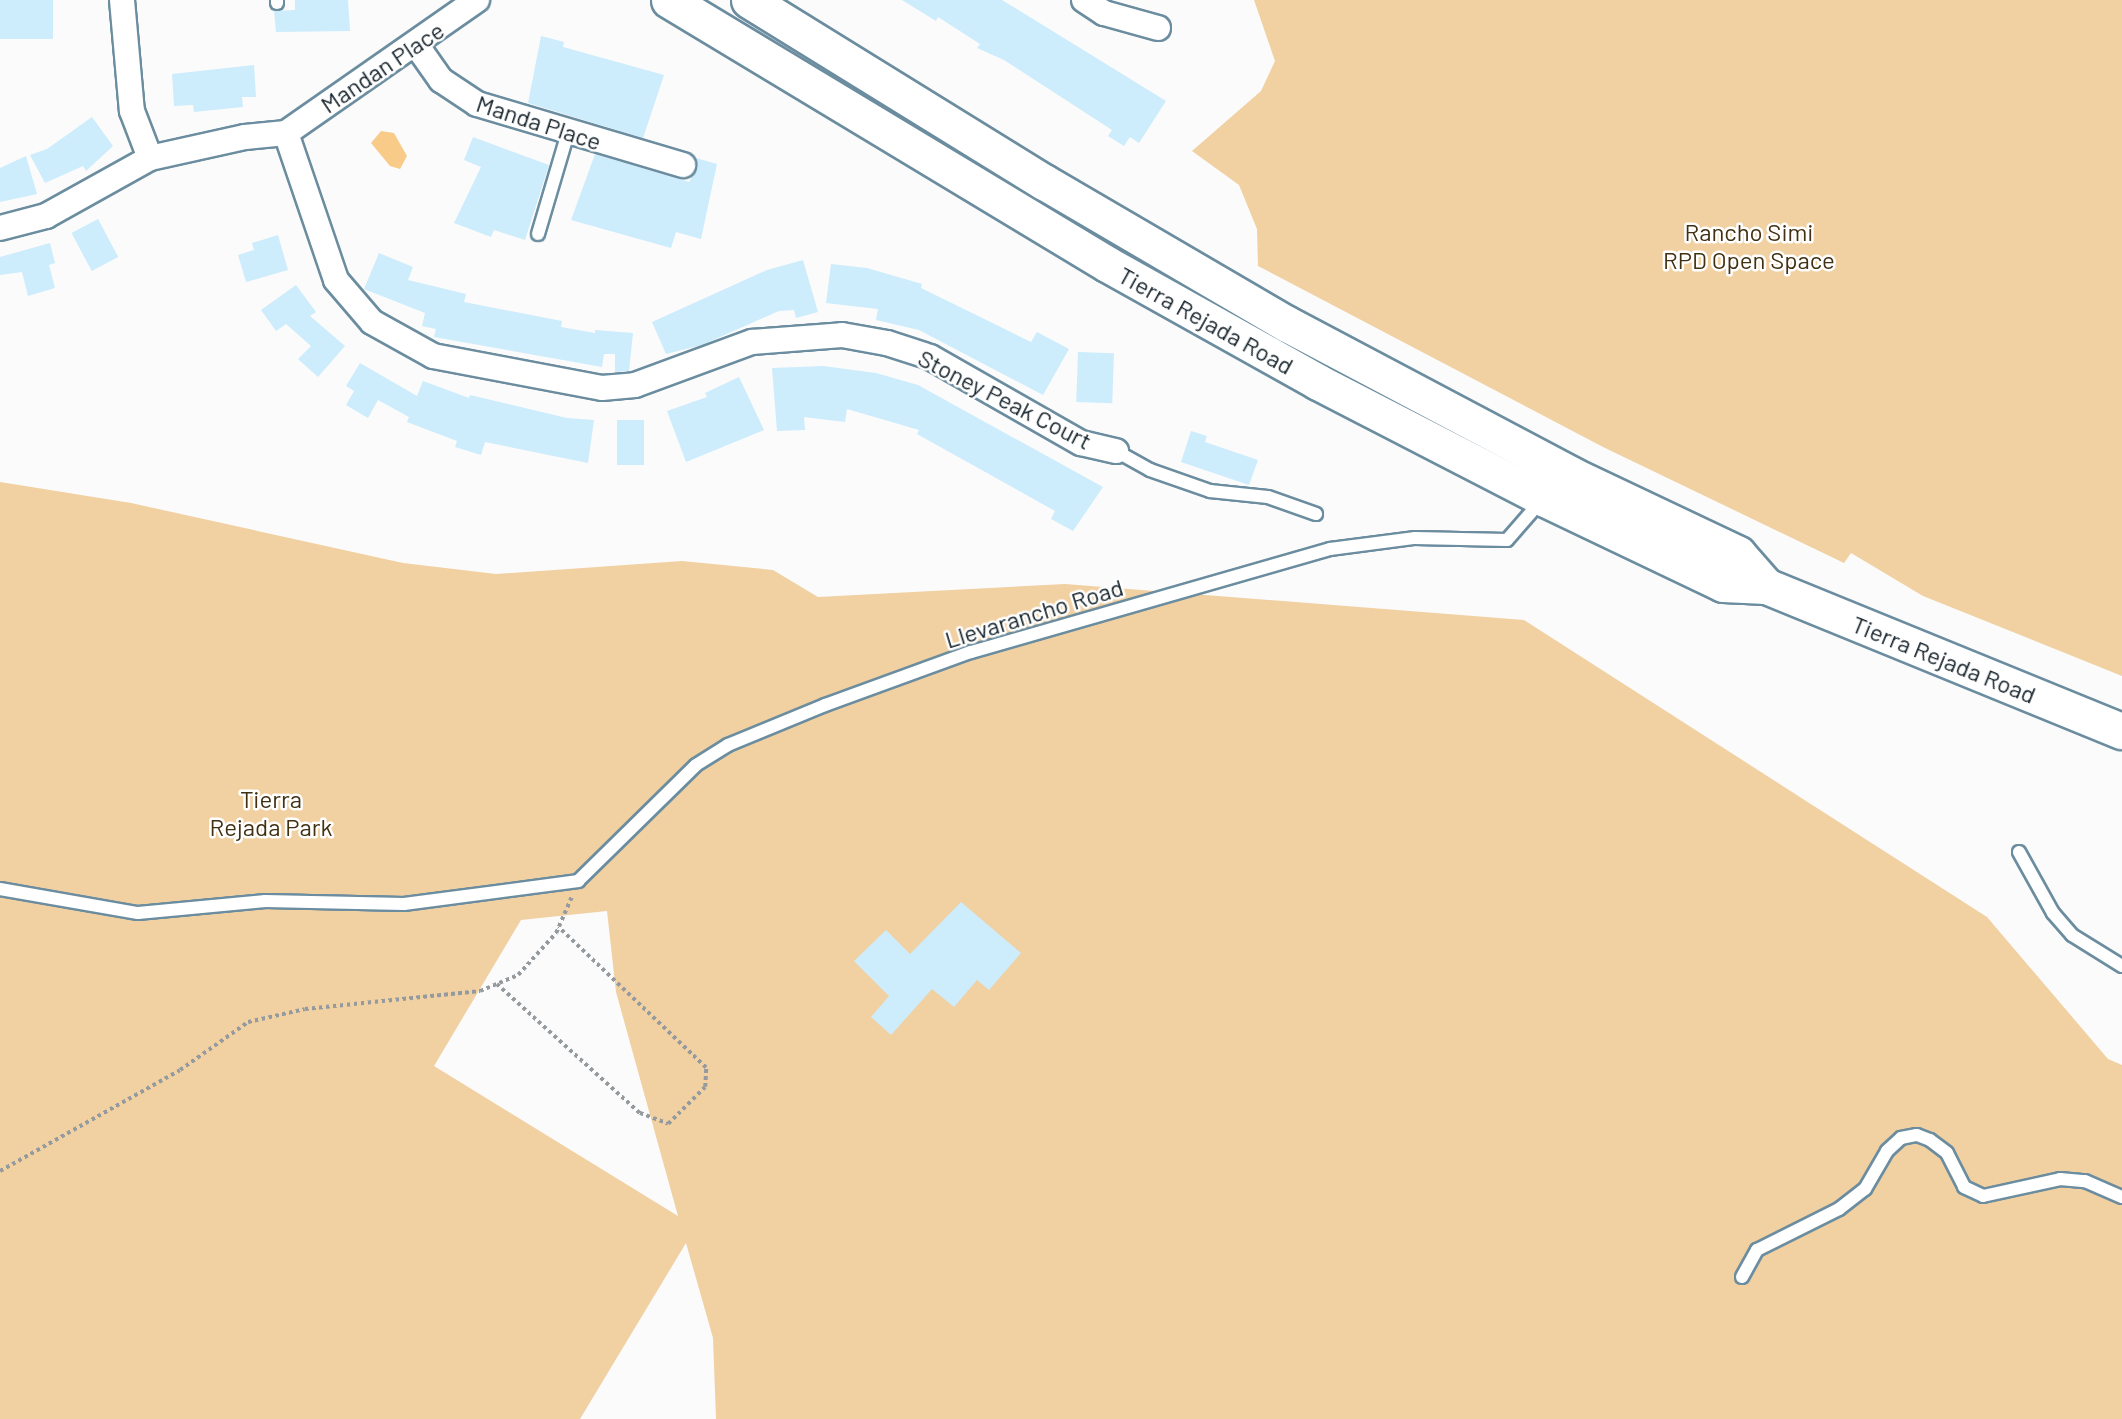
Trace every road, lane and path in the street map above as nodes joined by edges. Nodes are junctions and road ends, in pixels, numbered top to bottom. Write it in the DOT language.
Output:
graph roads {
  1 [pos="122,0"];
  2 [pos="477,0"];
  3 [pos="669,0"];
  4 [pos="749,0"];
  5 [pos="1084,0"];
  6 [pos="1158,28"];
  7 [pos="417,46"];
  8 [pos="286,133"];
  9 [pos="568,133"];
  10 [pos="150,158"];
  11 [pos="683,164"];
  12 [pos="0,228"];
  13 [pos="538,234"];
  14 [pos="1116,451"];
  15 [pos="1543,498"];
  16 [pos="1316,514"];
  17 [pos="1766,586"];
  18 [pos="2122,731"];
  19 [pos="2019,852"];
  20 [pos="578,881"];
  21 [pos="0,889"];
  22 [pos="558,928"];
  23 [pos="2122,966"];
  24 [pos="497,984"];
  25 [pos="0,1171"];
  26 [pos="2122,1197"];
  27 [pos="1742,1277"];
  1 -- 10 [label="street"];
  2 -- 7 [label="street, Mandan Place"];
  3 -- 15 [label="main road, Tierra Rejada Road"];
  4 -- 17 [label="main road, Tierra Rejada Road"];
  5 -- 6 [label="street"];
  7 -- 8 [label="street, Mandan Place"];
  7 -- 9 [label="street, Manda Place"];
  8 -- 10 [label="street"];
  8 -- 14 [label="street, Stoney Peak Court"];
  9 -- 11 [label="street, Manda Place"];
  9 -- 13 [label="lane"];
  10 -- 12 [label="street"];
  14 -- 16 [label="lane"];
  15 -- 17 [label="main road, Tierra Rejada Road"];
  15 -- 20 [label="lane, Llevarancho Road"];
  17 -- 18 [label="main road, Tierra Rejada Road"];
  19 -- 23 [label="lane"];
  20 -- 21 [label="lane"];
  20 -- 22 [label="path"];
  22 -- 24 [label="path"];
  22 -- 24 [label="path"];
  24 -- 25 [label="path"];
  26 -- 27 [label="lane"];
}
